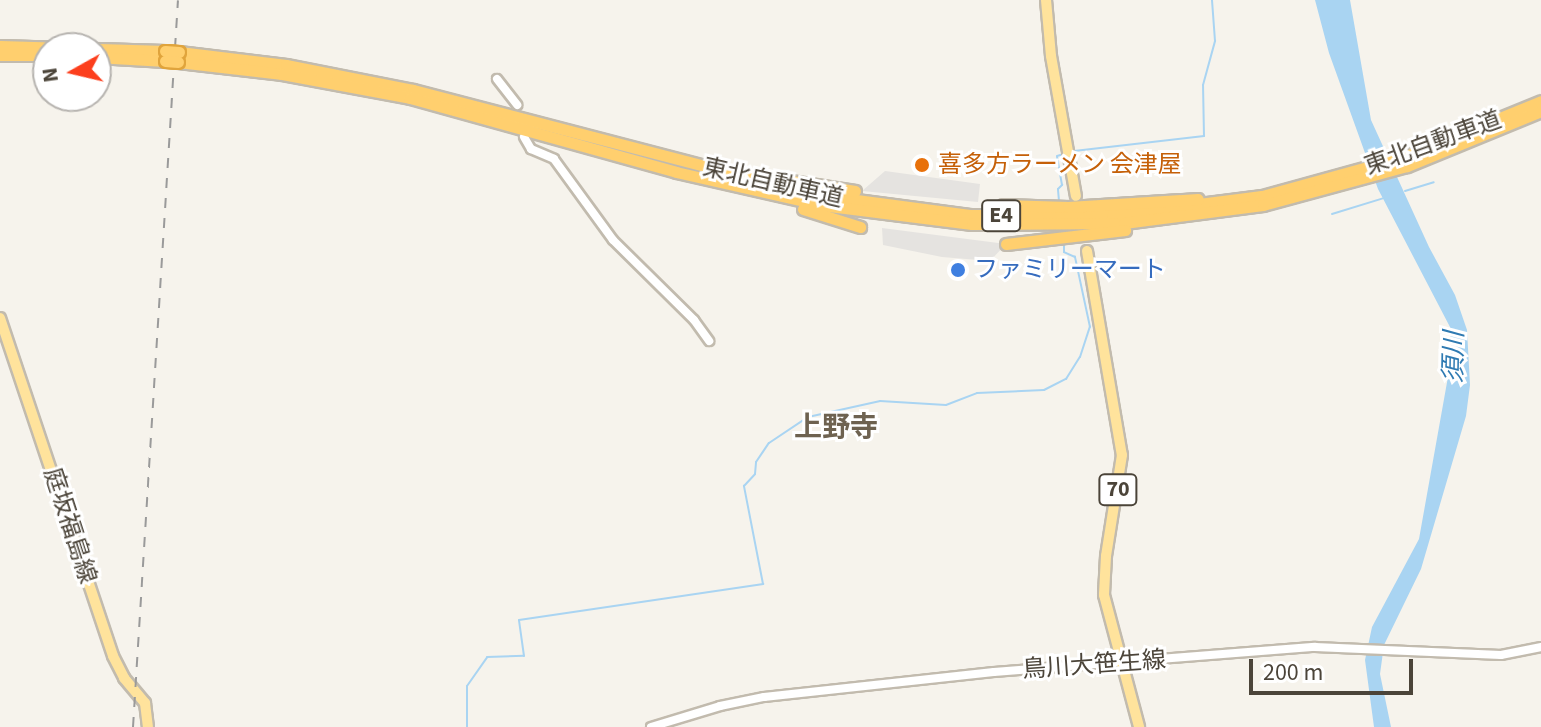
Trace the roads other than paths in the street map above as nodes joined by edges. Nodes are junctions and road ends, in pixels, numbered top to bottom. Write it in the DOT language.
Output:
graph roads {
  1 [pos="1046,0"];
  2 [pos="0,46"];
  3 [pos="0,55"];
  4 [pos="32,55"];
  5 [pos="165,56"];
  6 [pos="112,57"];
  7 [pos="179,57"];
  8 [pos="497,79"];
  9 [pos="1541,101"];
  10 [pos="517,105"];
  11 [pos="1541,111"];
  12 [pos="524,137"];
  13 [pos="668,159"];
  14 [pos="1406,162"];
  15 [pos="676,172"];
  16 [pos="855,191"];
  17 [pos="1076,196"];
  18 [pos="1263,200"];
  19 [pos="1003,205"];
  20 [pos="860,227"];
  21 [pos="1006,244"];
  22 [pos="1087,251"];
  23 [pos="0,318"];
  24 [pos="709,341"];
  25 [pos="1541,647"];
  26 [pos="1120,662"];
  27 [pos="148,727"];
  28 [pos="651,727"];
  29 [pos="1139,727"];
  1 -- 17 [label="main road"];
  2 -- 5 [label="highway, 東北自動車道 / E4"];
  3 -- 4 [label="highway"];
  5 -- 6 [label="highway, 東北自動車道 / E4"];
  5 -- 7 [label="highway, 東北自動車道 / E4, bridge"];
  7 -- 13 [label="highway, 東北自動車道 / E4"];
  7 -- 15 [label="highway, 東北自動車道 / E4"];
  8 -- 10 [label="street"];
  9 -- 14 [label="highway, 東北自動車道 / E4"];
  11 -- 14 [label="highway, 東北自動車道 / E4"];
  12 -- 24 [label="street"];
  13 -- 16 [label="highway"];
  13 -- 18 [label="highway, 東北自動車道 / E4"];
  14 -- 18 [label="highway, 東北自動車道 / E4"];
  15 -- 18 [label="highway, 東北自動車道 / E4"];
  15 -- 20 [label="highway"];
  18 -- 19 [label="highway"];
  18 -- 21 [label="highway"];
  22 -- 26 [label="main road, 70"];
  23 -- 27 [label="main road, 庭坂福島線"];
  25 -- 26 [label="street, 鳥川大笹生線"];
  26 -- 28 [label="street, 鳥川大笹生線"];
  26 -- 29 [label="main road, 70"];
}
